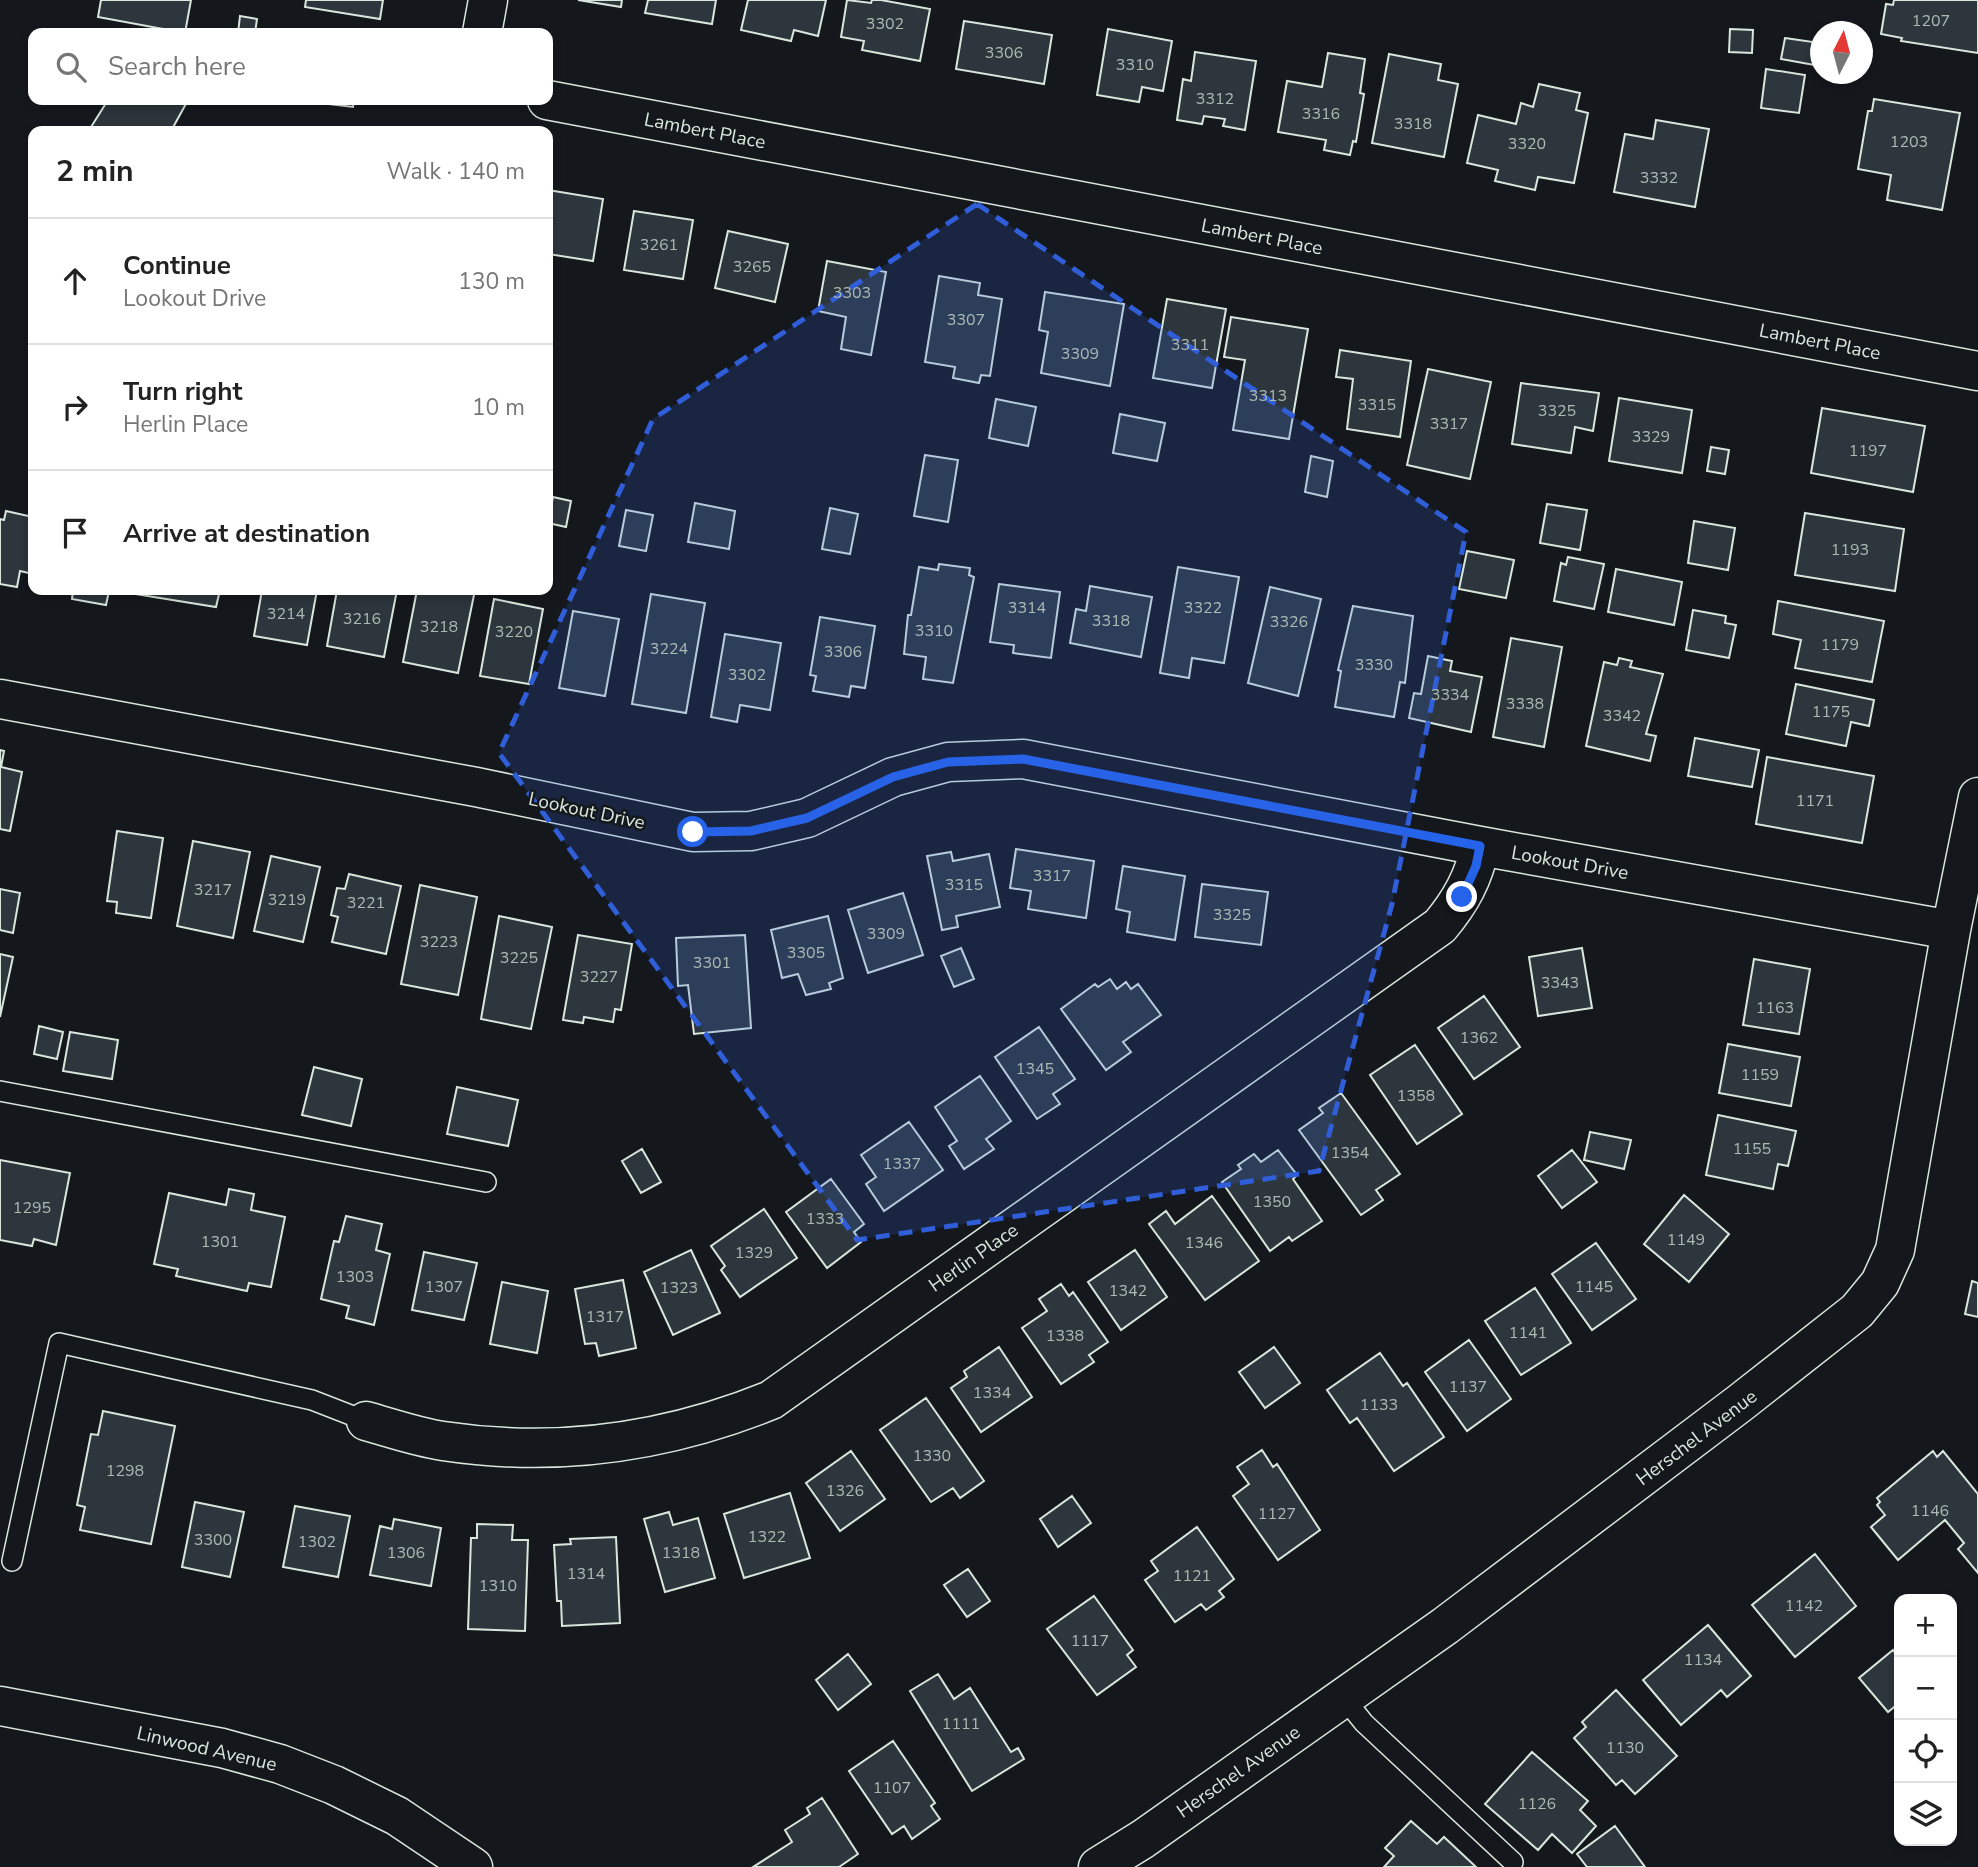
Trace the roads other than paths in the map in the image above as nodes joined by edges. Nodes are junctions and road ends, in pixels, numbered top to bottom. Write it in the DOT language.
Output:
graph roads {
  1 [pos="488,0"];
  2 [pos="483,28"];
  3 [pos="553,101"];
  4 [pos="1978,371"];
  5 [pos="0,699"];
  6 [pos="1978,797"];
  7 [pos="1480,846"];
  8 [pos="1951,930"];
  9 [pos="0,1091"];
  10 [pos="486,1182"];
  11 [pos="366,1421"];
  12 [pos="12,1562"];
  13 [pos="1343,1697"];
  14 [pos="0,1706"];
  15 [pos="1513,1862"];
  16 [pos="474,1867"];
  17 [pos="1098,1867"];
  1 -- 2 [label="street"];
  3 -- 4 [label="street, Lambert Place"];
  5 -- 7 [label="street, Lookout Drive"];
  6 -- 8 [label="street, Herschel Avenue"];
  7 -- 8 [label="street, Lookout Drive"];
  7 -- 11 [label="street, Herlin Place"];
  8 -- 13 [label="street, Herschel Avenue"];
  9 -- 10 [label="lane"];
  11 -- 12 [label="lane"];
  13 -- 15 [label="lane"];
  13 -- 17 [label="street, Herschel Avenue"];
  14 -- 16 [label="street, Linwood Avenue"];
}
